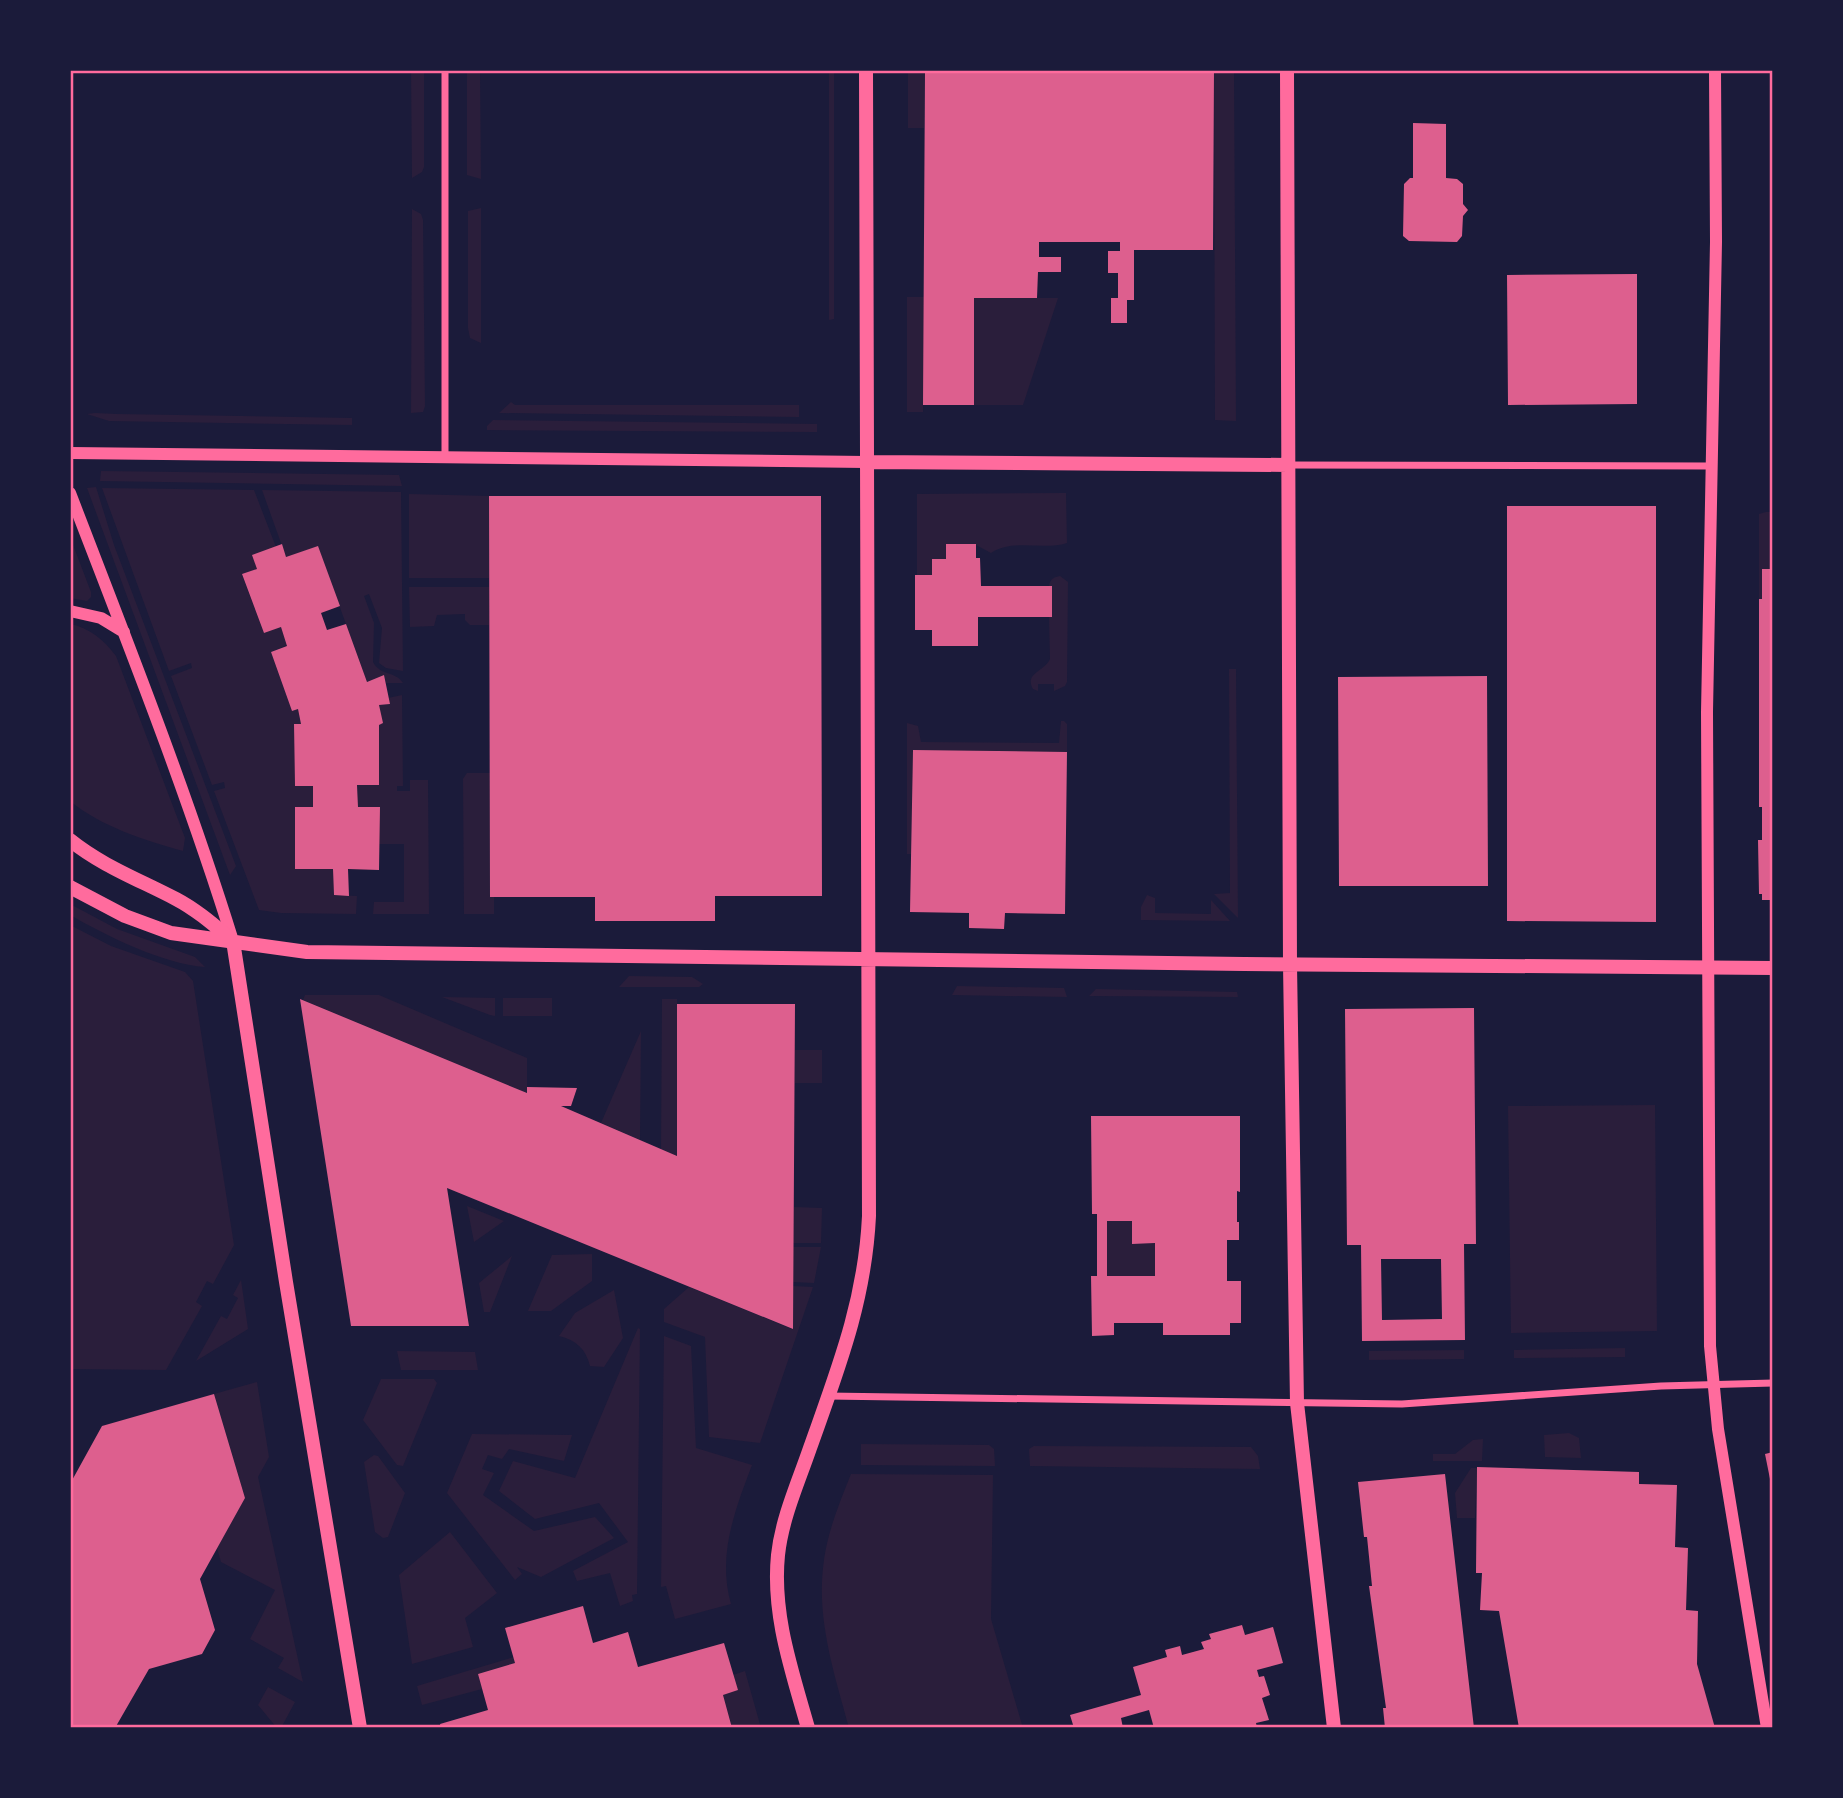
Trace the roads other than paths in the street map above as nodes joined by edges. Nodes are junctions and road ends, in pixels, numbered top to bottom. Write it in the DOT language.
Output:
graph roads {
  1 [pos="445,70"];
  2 [pos="866,70"];
  3 [pos="1287,70"];
  4 [pos="1715,70"];
  5 [pos="70,453"];
  6 [pos="445,457"];
  7 [pos="866,462"];
  8 [pos="1287,465"];
  9 [pos="1710,466"];
  10 [pos="70,493"];
  11 [pos="70,611"];
  12 [pos="124,632"];
  13 [pos="70,840"];
  14 [pos="70,887"];
  15 [pos="233,941"];
  16 [pos="869,960"];
  17 [pos="1290,965"];
  18 [pos="1707,968"];
  19 [pos="1773,968"];
  20 [pos="1773,1383"];
  21 [pos="1712,1384"];
  22 [pos="828,1396"];
  23 [pos="1297,1403"];
  24 [pos="360,1728"];
  25 [pos="808,1728"];
  26 [pos="1334,1728"];
  27 [pos="1767,1728"];
  1 -- 6 [label="street"];
  2 -- 7 [label="main road"];
  3 -- 8 [label="main road"];
  4 -- 9 [label="street"];
  5 -- 6 [label="street"];
  6 -- 7 [label="street"];
  7 -- 8 [label="main road"];
  7 -- 16 [label="main road"];
  8 -- 9 [label="street"];
  8 -- 17 [label="main road"];
  9 -- 18 [label="street"];
  10 -- 12 [label="street"];
  11 -- 12 [label="street"];
  12 -- 15 [label="street"];
  13 -- 15 [label="main road"];
  14 -- 15 [label="main road"];
  15 -- 16 [label="main road"];
  15 -- 24 [label="main road"];
  16 -- 17 [label="main road"];
  16 -- 22 [label="main road"];
  17 -- 18 [label="main road"];
  17 -- 23 [label="main road"];
  18 -- 19 [label="main road"];
  18 -- 21 [label="street"];
  20 -- 21 [label="street"];
  21 -- 23 [label="street"];
  21 -- 27 [label="street"];
  22 -- 23 [label="street"];
  22 -- 25 [label="main road"];
  23 -- 26 [label="main road"];
}
